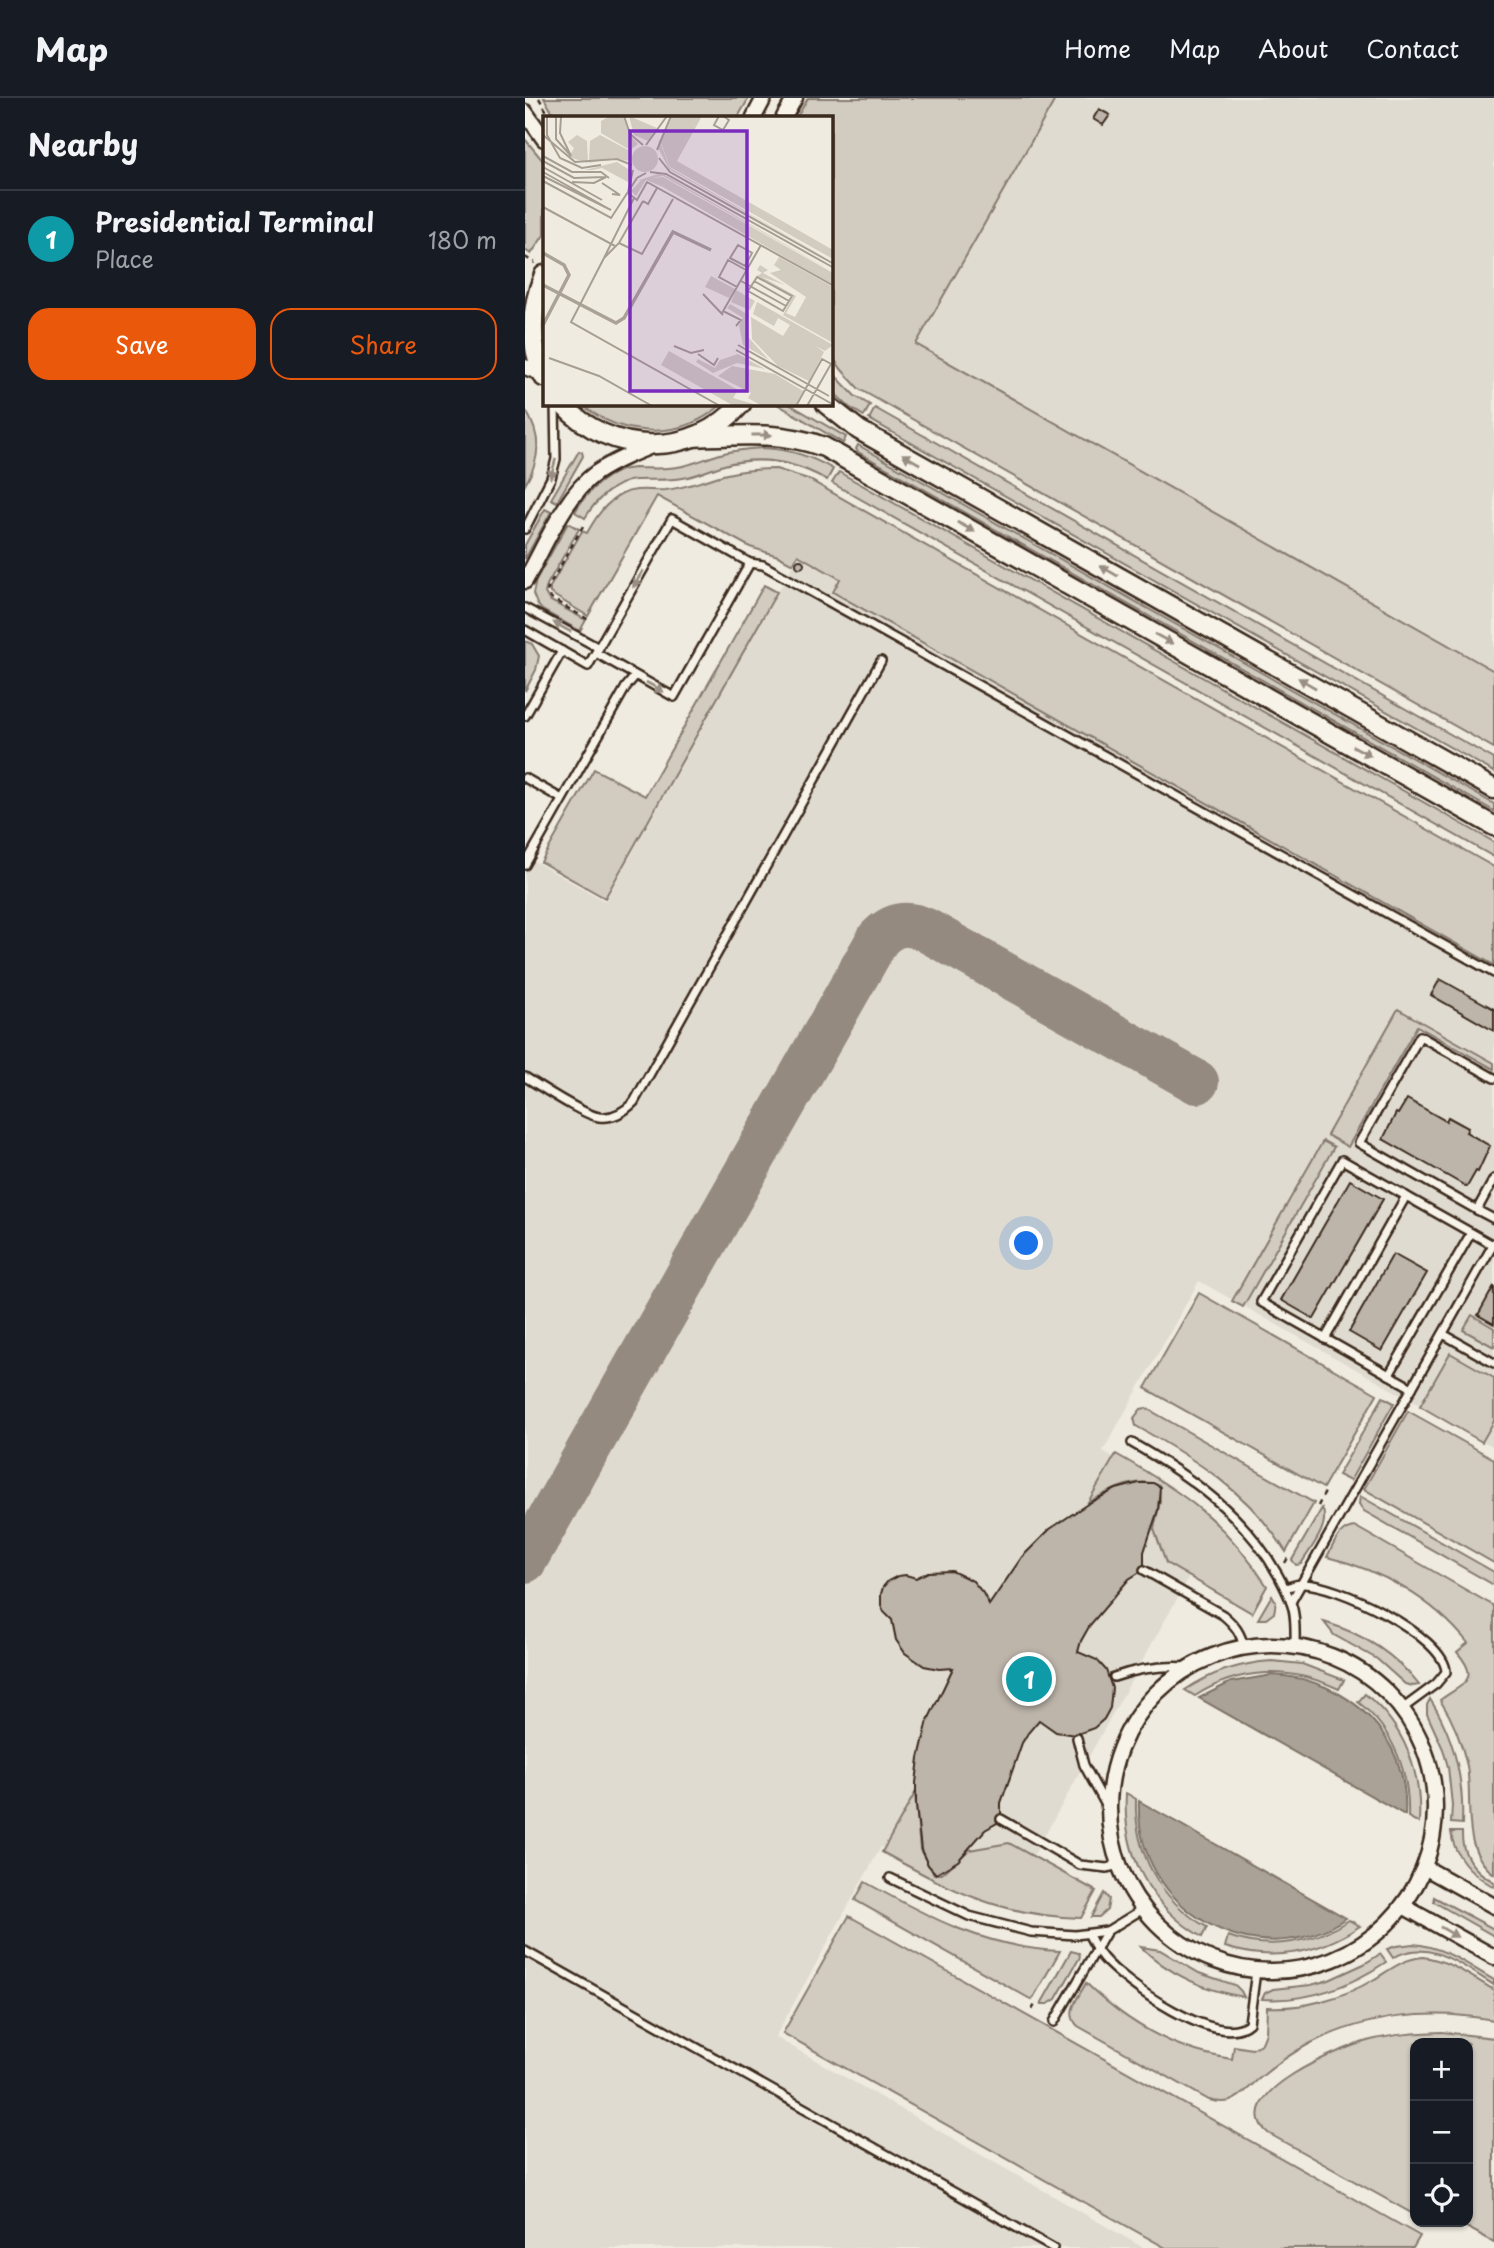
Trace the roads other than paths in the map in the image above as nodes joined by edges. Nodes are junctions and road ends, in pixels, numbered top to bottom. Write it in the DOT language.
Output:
graph roads {
  1 [pos="765,98"];
  2 [pos="795,98"];
  3 [pos="525,112"];
  4 [pos="755,116"];
  5 [pos="785,116"];
  6 [pos="543,138"];
  7 [pos="543,278"];
  8 [pos="525,367"];
  9 [pos="543,376"];
  10 [pos="555,406"];
  11 [pos="564,406"];
  12 [pos="739,406"];
  13 [pos="829,406"];
  14 [pos="694,437"];
  15 [pos="656,445"];
  16 [pos="528,520"];
  17 [pos="525,529"];
  18 [pos="750,563"];
  19 [pos="525,581"];
  20 [pos="525,608"];
  21 [pos="525,630"];
  22 [pos="562,651"];
  23 [pos="597,651"];
  24 [pos="881,661"];
  25 [pos="635,676"];
  26 [pos="525,716"];
  27 [pos="525,778"];
  28 [pos="1494,789"];
  29 [pos="562,799"];
  30 [pos="1494,826"];
  31 [pos="527,861"];
  32 [pos="1494,973"];
  33 [pos="525,1077"];
  34 [pos="1494,1078"];
  35 [pos="1494,1179"];
  36 [pos="1406,1196"];
  37 [pos="1477,1210"];
  38 [pos="1494,1219"];
  39 [pos="1471,1233"];
  40 [pos="1493,1244"];
  41 [pos="1443,1334"];
  42 [pos="1325,1339"];
  43 [pos="1494,1363"];
  44 [pos="1389,1376"];
  45 [pos="1412,1388"];
  46 [pos="1132,1443"];
  47 [pos="1144,1570"];
  48 [pos="1301,1584"];
  49 [pos="1285,1588"];
  50 [pos="1291,1602"];
  51 [pos="1295,1647"];
  52 [pos="1244,1648"];
  53 [pos="1189,1667"];
  54 [pos="1114,1677"];
  55 [pos="1402,1709"];
  56 [pos="1077,1738"];
  57 [pos="1108,1809"];
  58 [pos="1000,1819"];
  59 [pos="1118,1865"];
  60 [pos="1425,1867"];
  61 [pos="890,1878"];
  62 [pos="1403,1906"];
  63 [pos="1494,1906"];
  64 [pos="1143,1909"];
  65 [pos="1107,1931"];
  66 [pos="1089,1935"];
  67 [pos="1097,1950"];
  68 [pos="525,1951"];
  69 [pos="1494,1957"];
  70 [pos="1256,1971"];
  71 [pos="1055,2022"];
  72 [pos="1053,2248"];
  1 -- 4 [label="street"];
  2 -- 5 [label="street"];
  3 -- 6 [label="street"];
  7 -- 9 [label="street"];
  8 -- 9 [label="street"];
  10 -- 16 [label="lane, one-way"];
  11 -- 15 [label="street"];
  12 -- 14 [label="street"];
  28 -- 13 [label="street, one-way"];
  14 -- 15 [label="street"];
  14 -- 30 [label="street, one-way"];
  15 -- 19 [label="street"];
  16 -- 17 [label="lane"];
  18 -- 23 [label="lane, one-way"];
  25 -- 18 [label="lane, one-way"];
  18 -- 32 [label="lane"];
  23 -- 20 [label="lane, one-way"];
  21 -- 22 [label="lane"];
  22 -- 23 [label="lane"];
  22 -- 26 [label="lane"];
  23 -- 25 [label="lane"];
  24 -- 33 [label="lane"];
  25 -- 29 [label="lane"];
  27 -- 29 [label="lane"];
  29 -- 31 [label="lane"];
  34 -- 37 [label="lane"];
  35 -- 37 [label="lane"];
  36 -- 39 [label="lane"];
  36 -- 42 [label="lane"];
  36 -- 42 [label="lane"];
  37 -- 38 [label="lane"];
  39 -- 40 [label="lane"];
  39 -- 44 [label="lane"];
  40 -- 41 [label="lane"];
  41 -- 43 [label="lane"];
  41 -- 45 [label="lane"];
  42 -- 44 [label="lane"];
  44 -- 45 [label="lane"];
  45 -- 48 [label="lane"];
  46 -- 49 [label="lane"];
  47 -- 52 [label="lane"];
  48 -- 49 [label="lane"];
  48 -- 50 [label="lane"];
  48 -- 55 [label="lane"];
  49 -- 50 [label="lane"];
  50 -- 51 [label="lane"];
  51 -- 52 [label="street"];
  51 -- 55 [label="street"];
  52 -- 53 [label="street"];
  53 -- 54 [label="lane"];
  53 -- 57 [label="street"];
  55 -- 60 [label="street"];
  56 -- 57 [label="lane"];
  57 -- 59 [label="street"];
  58 -- 59 [label="lane"];
  59 -- 64 [label="street"];
  60 -- 62 [label="street"];
  60 -- 63 [label="street"];
  61 -- 66 [label="lane"];
  62 -- 69 [label="street, one-way"];
  62 -- 70 [label="street"];
  64 -- 65 [label="lane"];
  64 -- 70 [label="street"];
  65 -- 66 [label="lane"];
  65 -- 67 [label="lane"];
  66 -- 67 [label="lane"];
  67 -- 70 [label="lane"];
  67 -- 71 [label="lane"];
  68 -- 72 [label="lane"];
}
